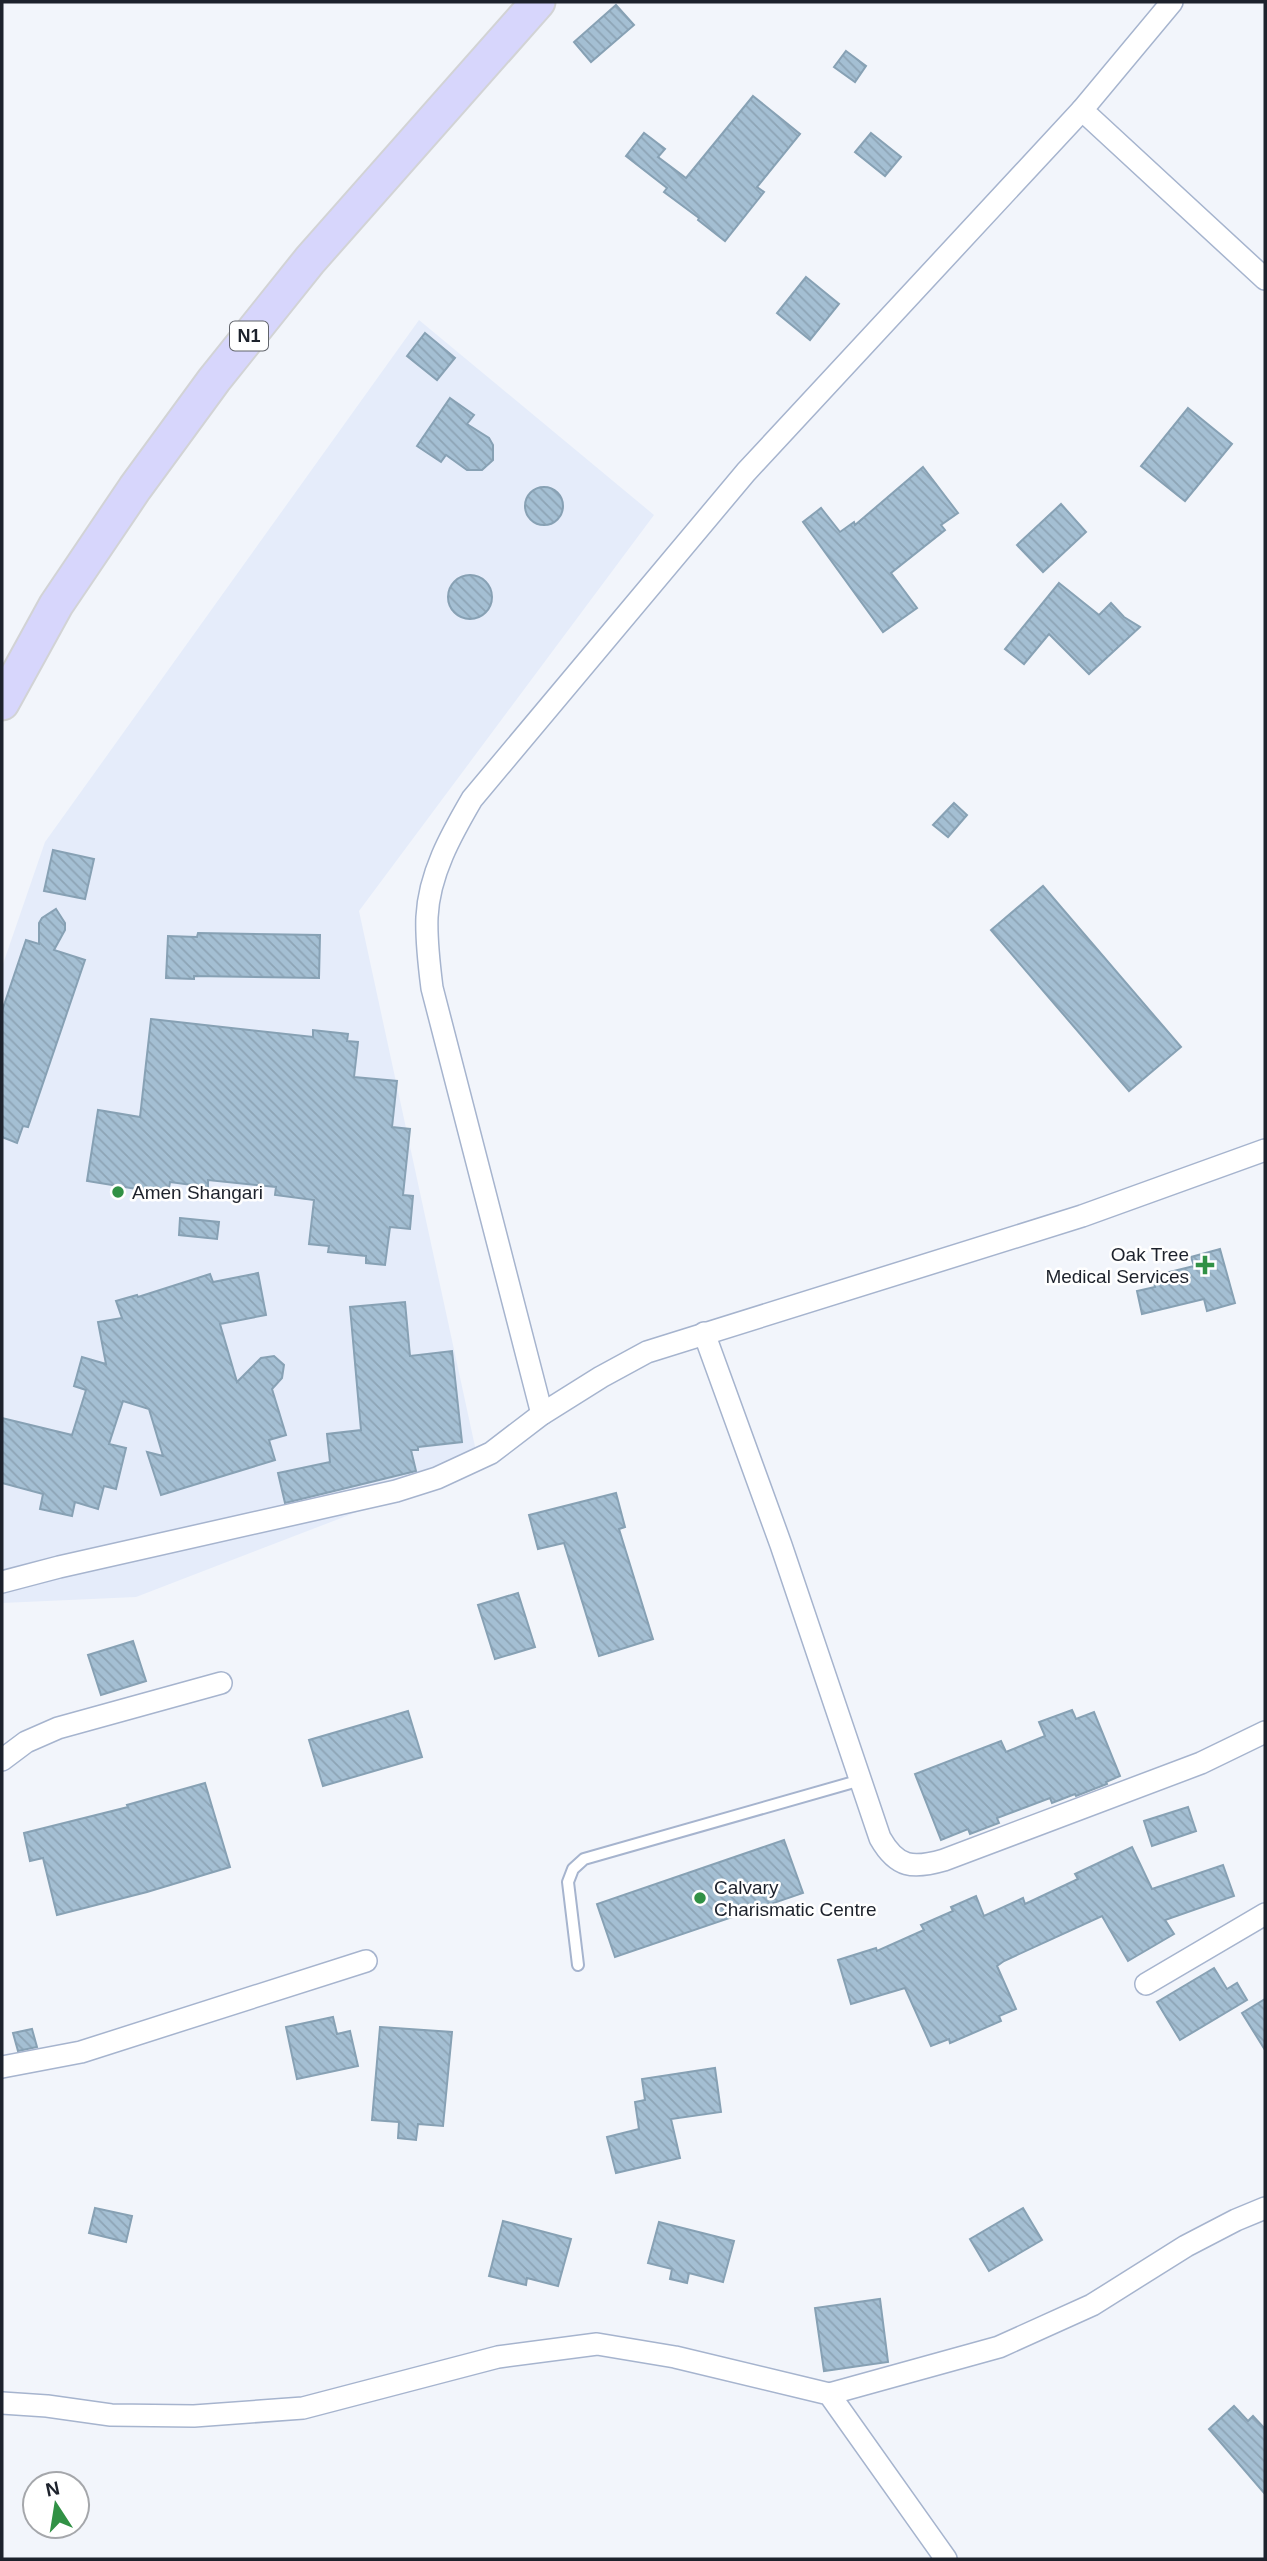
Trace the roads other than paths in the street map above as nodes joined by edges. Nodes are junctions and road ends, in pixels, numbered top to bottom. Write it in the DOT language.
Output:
graph roads {
  1 [pos="538,2"];
  2 [pos="1172,2"];
  3 [pos="1082,110"];
  4 [pos="1265,279"];
  5 [pos="2,703"];
  6 [pos="1265,1150"];
  7 [pos="704,1333"];
  8 [pos="542,1414"];
  9 [pos="2,1582"];
  10 [pos="221,1683"];
  11 [pos="1265,1732"];
  12 [pos="2,1760"];
  13 [pos="861,1780"];
  14 [pos="1265,1914"];
  15 [pos="366,1961"];
  16 [pos="578,1965"];
  17 [pos="1146,1984"];
  18 [pos="2,2067"];
  19 [pos="1265,2208"];
  20 [pos="829,2394"];
  21 [pos="2,2403"];
  22 [pos="946,2559"];
  1 -- 5 [label="highway, N1"];
  2 -- 3 [label="street"];
  3 -- 4 [label="street"];
  3 -- 8 [label="street"];
  6 -- 7 [label="street"];
  7 -- 8 [label="street"];
  7 -- 13 [label="street"];
  8 -- 9 [label="street"];
  10 -- 12 [label="street"];
  11 -- 13 [label="street"];
  13 -- 16 [label="lane"];
  14 -- 17 [label="street"];
  15 -- 18 [label="street"];
  19 -- 20 [label="street"];
  20 -- 21 [label="street"];
  20 -- 22 [label="street"];
}
